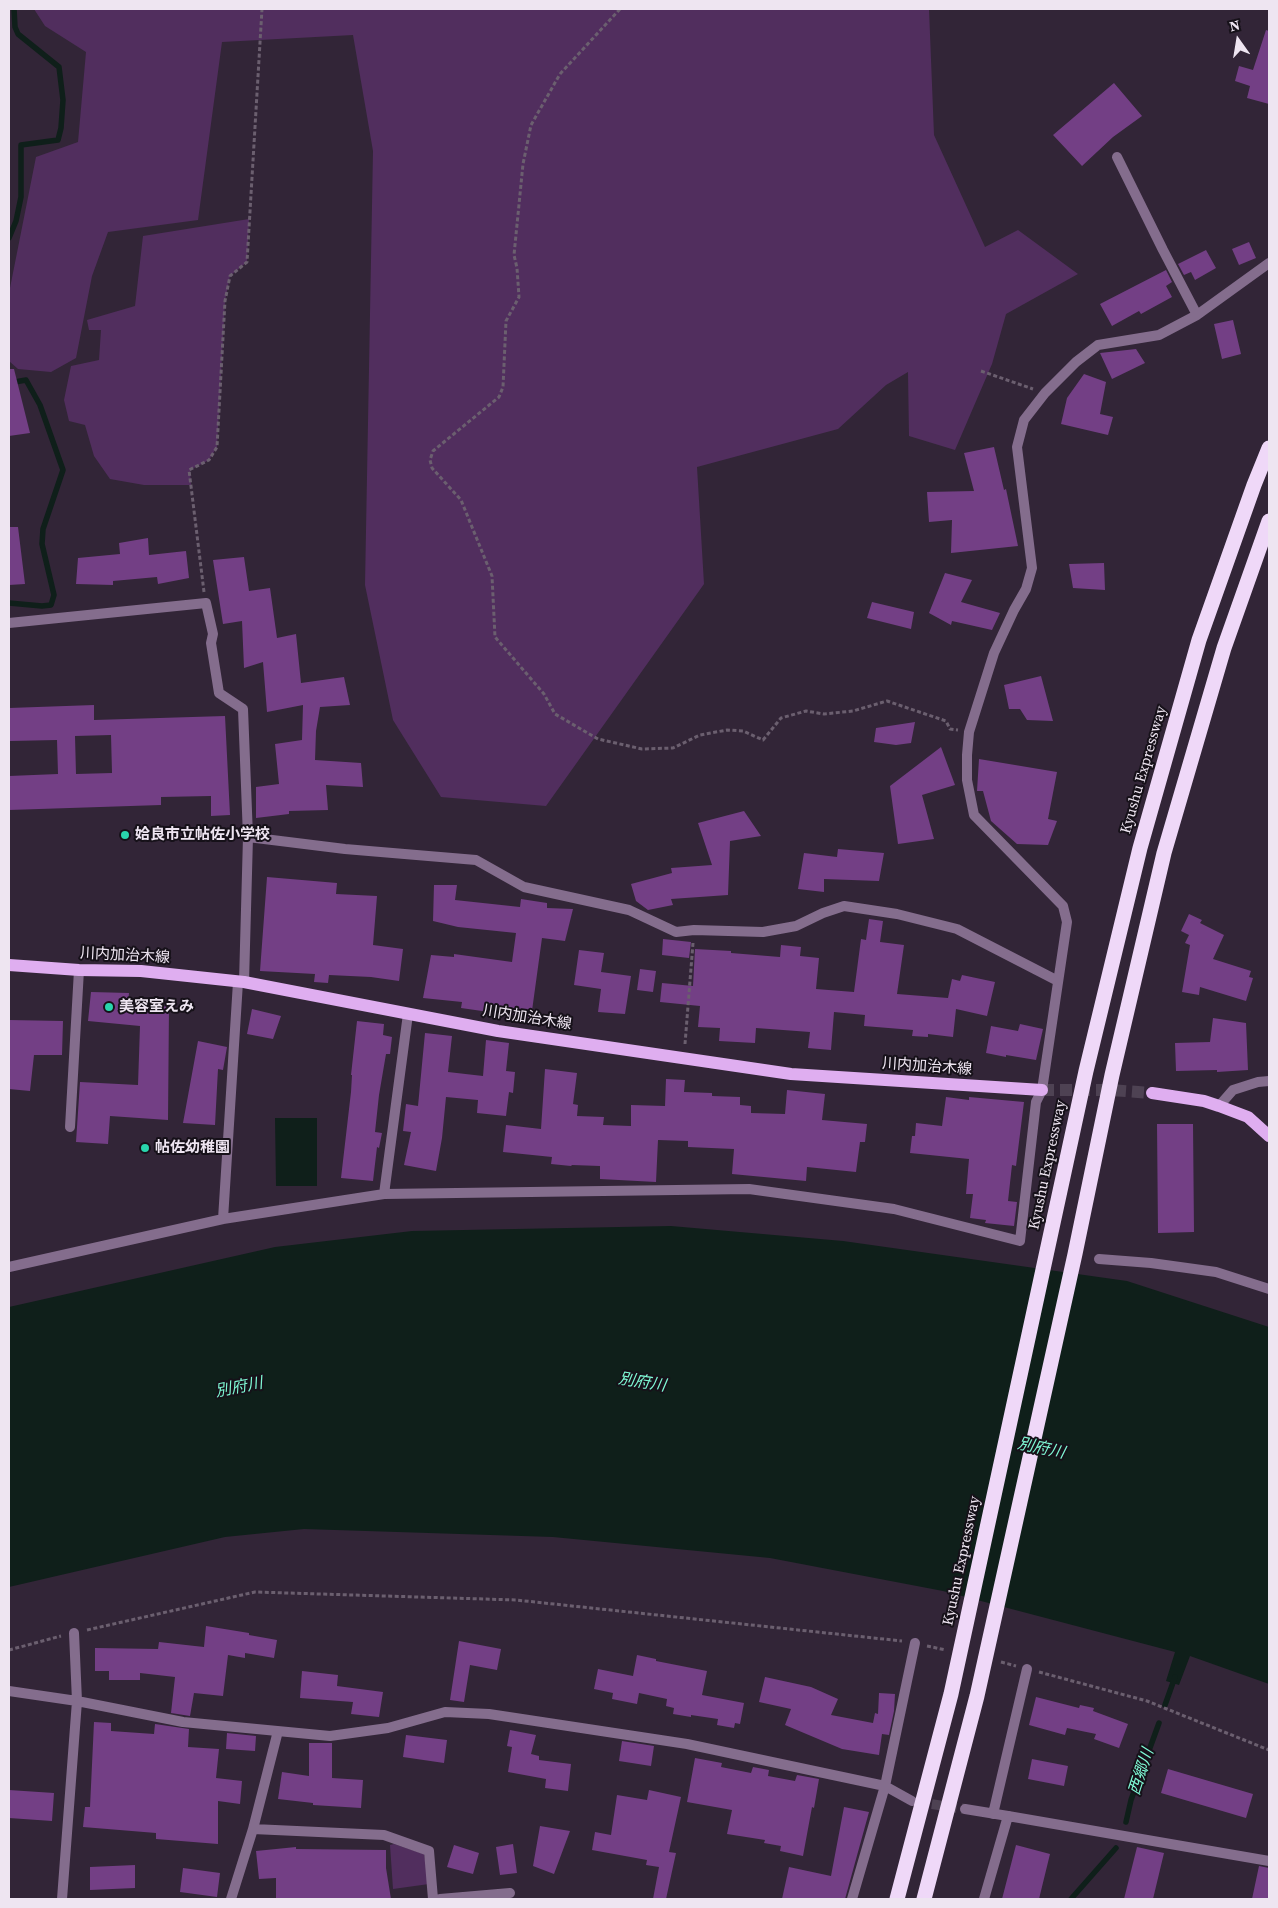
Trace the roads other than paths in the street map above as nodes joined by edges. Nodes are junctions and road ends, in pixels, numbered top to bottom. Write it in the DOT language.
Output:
graph roads {
  1 [pos="1117,157"];
  2 [pos="1269,263"];
  3 [pos="1197,315"];
  4 [pos="1269,448"];
  5 [pos="1269,521"];
  6 [pos="9,622"];
  7 [pos="248,838"];
  8 [pos="9,965"];
  9 [pos="79,970"];
  10 [pos="1058,981"];
  11 [pos="241,982"];
  12 [pos="408,1014"];
  13 [pos="1269,1081"];
  14 [pos="1042,1090"];
  15 [pos="1152,1093"];
  16 [pos="1219,1106"];
  17 [pos="70,1127"];
  18 [pos="1269,1136"];
  19 [pos="384,1194"];
  20 [pos="223,1219"];
  21 [pos="1099,1259"];
  22 [pos="9,1267"];
  23 [pos="1269,1289"];
  24 [pos="74,1633"];
  25 [pos="915,1643"];
  26 [pos="1027,1669"];
  27 [pos="9,1692"];
  28 [pos="77,1701"];
  29 [pos="278,1731"];
  30 [pos="885,1786"];
  31 [pos="912,1801"];
  32 [pos="965,1809"];
  33 [pos="993,1814"];
  34 [pos="1008,1816"];
  35 [pos="253,1828"];
  36 [pos="1269,1861"];
  37 [pos="510,1894"];
  38 [pos="62,1899"];
  39 [pos="231,1899"];
  40 [pos="433,1899"];
  41 [pos="440,1899"];
  42 [pos="852,1899"];
  43 [pos="897,1899"];
  44 [pos="924,1899"];
  45 [pos="984,1899"];
  1 -- 3 [label="street"];
  2 -- 3 [label="street"];
  3 -- 10 [label="street"];
  4 -- 43 [label="highway, Kyushu Expressway"];
  5 -- 44 [label="highway"];
  6 -- 7 [label="street"];
  7 -- 10 [label="street"];
  7 -- 11 [label="street"];
  8 -- 9 [label="main road, 川内加治木線"];
  9 -- 11 [label="main road, 川内加治木線"];
  9 -- 17 [label="street"];
  10 -- 14 [label="street"];
  11 -- 12 [label="main road, 川内加治木線"];
  11 -- 20 [label="street"];
  12 -- 14 [label="main road, 川内加治木線"];
  12 -- 19 [label="street"];
  13 -- 16 [label="street"];
  14 -- 19 [label="street"];
  15 -- 16 [label="main road"];
  16 -- 18 [label="main road"];
  19 -- 20 [label="street"];
  20 -- 22 [label="street"];
  21 -- 23 [label="street"];
  24 -- 28 [label="street"];
  25 -- 30 [label="street"];
  26 -- 33 [label="street"];
  27 -- 28 [label="street"];
  28 -- 29 [label="street"];
  28 -- 38 [label="street"];
  29 -- 30 [label="street"];
  29 -- 35 [label="street"];
  30 -- 31 [label="street"];
  30 -- 42 [label="street"];
  32 -- 33 [label="street"];
  33 -- 34 [label="street"];
  34 -- 36 [label="street"];
  34 -- 45 [label="street"];
  35 -- 39 [label="street"];
  35 -- 40 [label="street"];
  37 -- 41 [label="street"];
}
